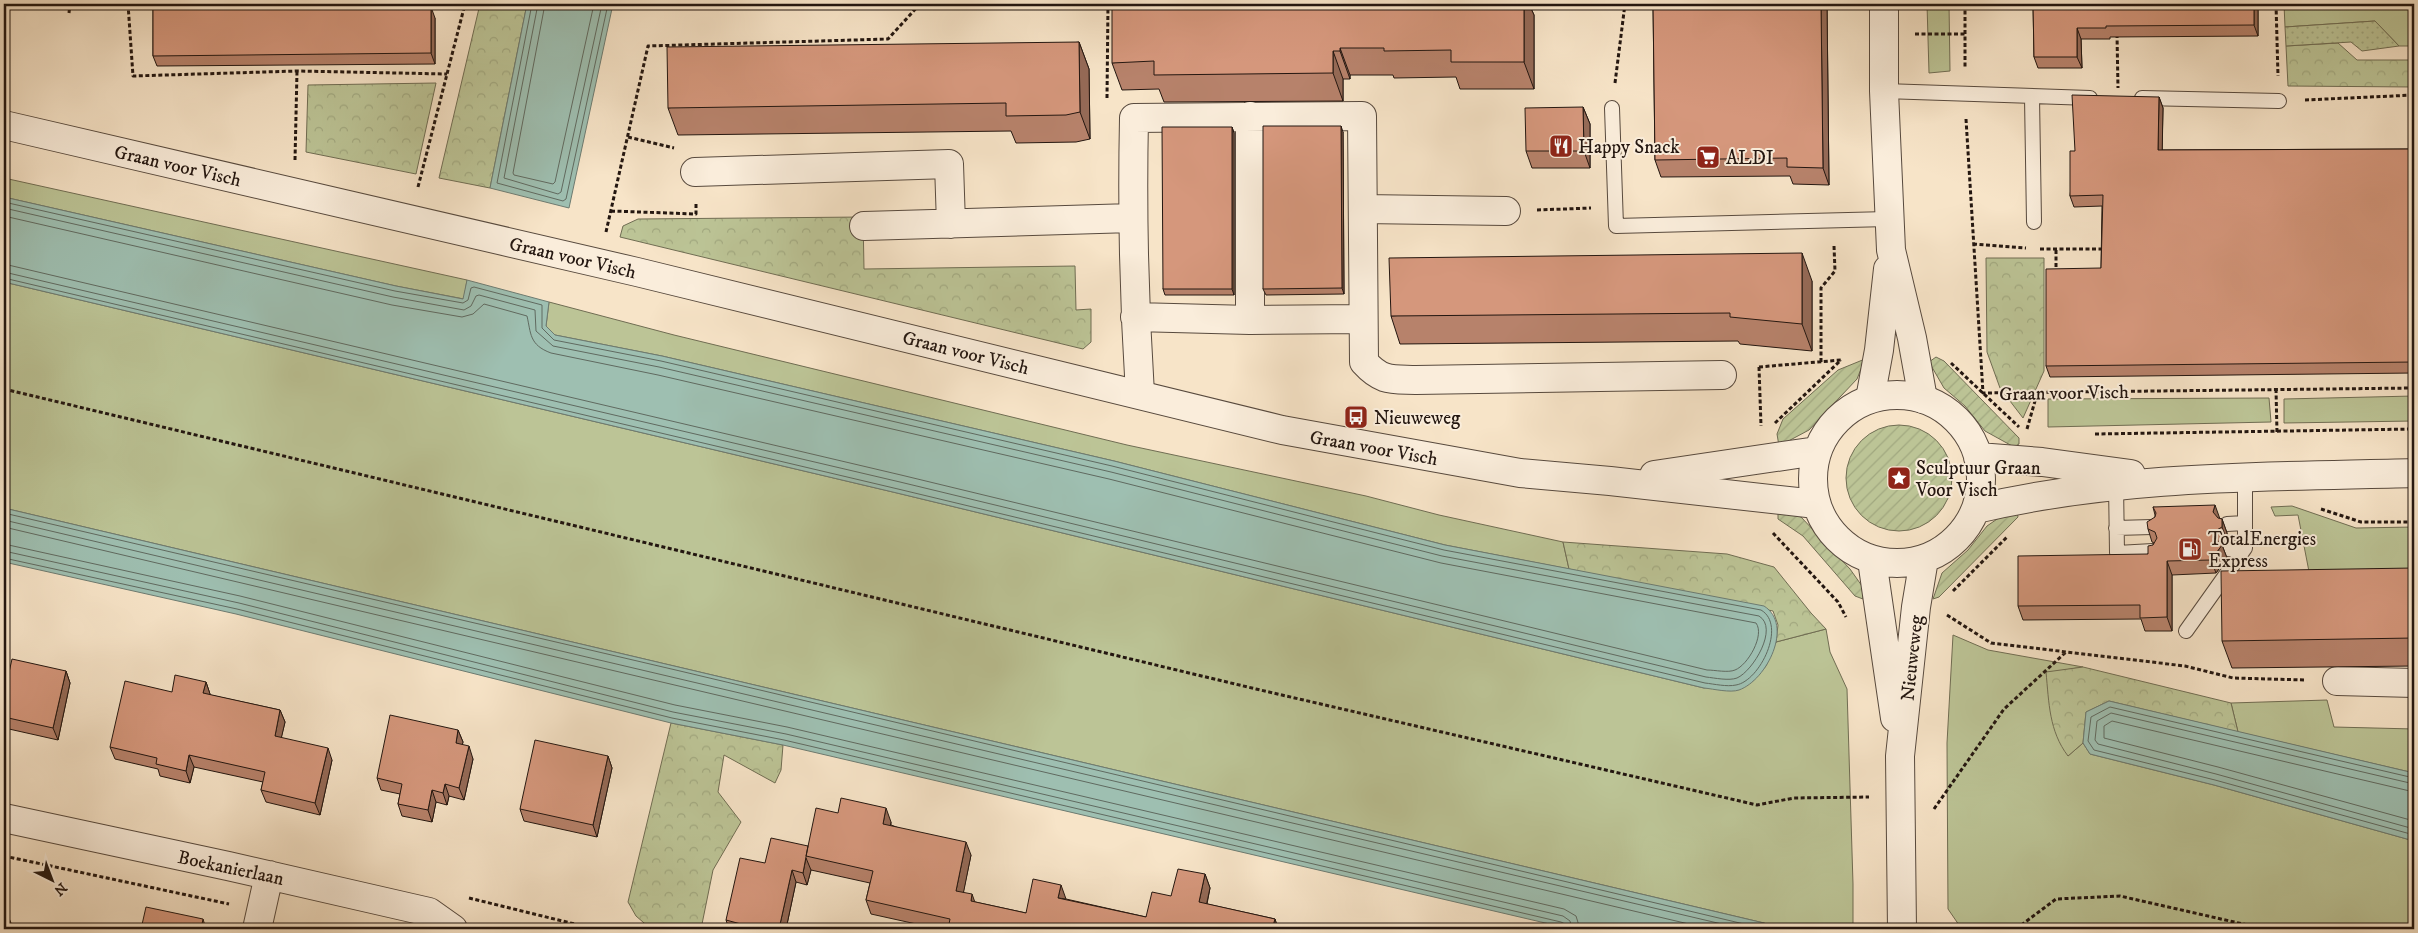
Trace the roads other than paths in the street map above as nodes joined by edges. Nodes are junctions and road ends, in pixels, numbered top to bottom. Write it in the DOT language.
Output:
graph roads {
  1 [pos="1884,4"];
  2 [pos="1884,91"];
  3 [pos="2032,97"];
  4 [pos="2279,101"];
  5 [pos="1612,108"];
  6 [pos="1250,116"];
  7 [pos="4,125"];
  8 [pos="695,172"];
  9 [pos="1363,209"];
  10 [pos="1506,211"];
  11 [pos="1132,218"];
  12 [pos="1888,219"];
  13 [pos="2034,222"];
  14 [pos="951,224"];
  15 [pos="864,226"];
  16 [pos="1890,250"];
  17 [pos="1135,317"];
  18 [pos="1362,319"];
  19 [pos="1250,320"];
  20 [pos="1722,375"];
  21 [pos="1140,394"];
  22 [pos="1870,399"];
  23 [pos="1923,399"];
  24 [pos="1817,451"];
  25 [pos="1978,457"];
  26 [pos="2414,473"];
  27 [pos="2245,477"];
  28 [pos="2116,479"];
  29 [pos="1610,481"];
  30 [pos="1816,504"];
  31 [pos="1976,509"];
  32 [pos="2245,523"];
  33 [pos="2227,524"];
  34 [pos="2152,527"];
  35 [pos="2116,528"];
  36 [pos="2245,548"];
  37 [pos="2227,549"];
  38 [pos="2153,551"];
  39 [pos="1924,559"];
  40 [pos="1872,560"];
  41 [pos="2186,631"];
  42 [pos="2337,681"];
  43 [pos="2414,683"];
  44 [pos="1900,756"];
  45 [pos="4,818"];
  46 [pos="269,876"];
  47 [pos="259,920"];
  48 [pos="453,929"];
  49 [pos="1902,929"];
  1 -- 2 [label="street"];
  2 -- 3 [label="lane"];
  2 -- 12 [label="street"];
  3 -- 4 [label="lane"];
  3 -- 13 [label="lane"];
  5 -- 12 [label="lane"];
  6 -- 9 [label="street"];
  6 -- 11 [label="street"];
  6 -- 19 [label="street"];
  7 -- 21 [label="street, Graan voor Visch"];
  8 -- 14 [label="street"];
  9 -- 10 [label="street"];
  9 -- 18 [label="street"];
  11 -- 14 [label="street"];
  11 -- 17 [label="street"];
  12 -- 16 [label="street"];
  14 -- 15 [label="street"];
  16 -- 22 [label="street"];
  16 -- 23 [label="street"];
  17 -- 19 [label="street"];
  17 -- 21 [label="street"];
  18 -- 19 [label="street"];
  18 -- 20 [label="street"];
  21 -- 29 [label="street, Graan voor Visch"];
  22 -- 23 [label="street"];
  22 -- 24 [label="street"];
  23 -- 25 [label="street"];
  24 -- 29 [label="street, Graan voor Visch"];
  24 -- 30 [label="street"];
  25 -- 28 [label="street"];
  25 -- 31 [label="street"];
  26 -- 27 [label="street"];
  27 -- 28 [label="street"];
  27 -- 32 [label="lane"];
  28 -- 31 [label="street"];
  28 -- 35 [label="lane"];
  29 -- 30 [label="street, Graan voor Visch"];
  30 -- 40 [label="street"];
  31 -- 39 [label="street"];
  32 -- 33 [label="lane"];
  32 -- 36 [label="lane"];
  34 -- 35 [label="lane"];
  35 -- 38 [label="lane"];
  36 -- 37 [label="lane"];
  36 -- 41 [label="lane"];
  39 -- 40 [label="street"];
  39 -- 44 [label="street, Nieuweweg"];
  40 -- 44 [label="street, Nieuweweg"];
  42 -- 43 [label="street"];
  44 -- 49 [label="street, Nieuweweg"];
  45 -- 46 [label="street, Boekanierlaan"];
  46 -- 47 [label="street"];
  46 -- 48 [label="street, Boekanierlaan"];
}
